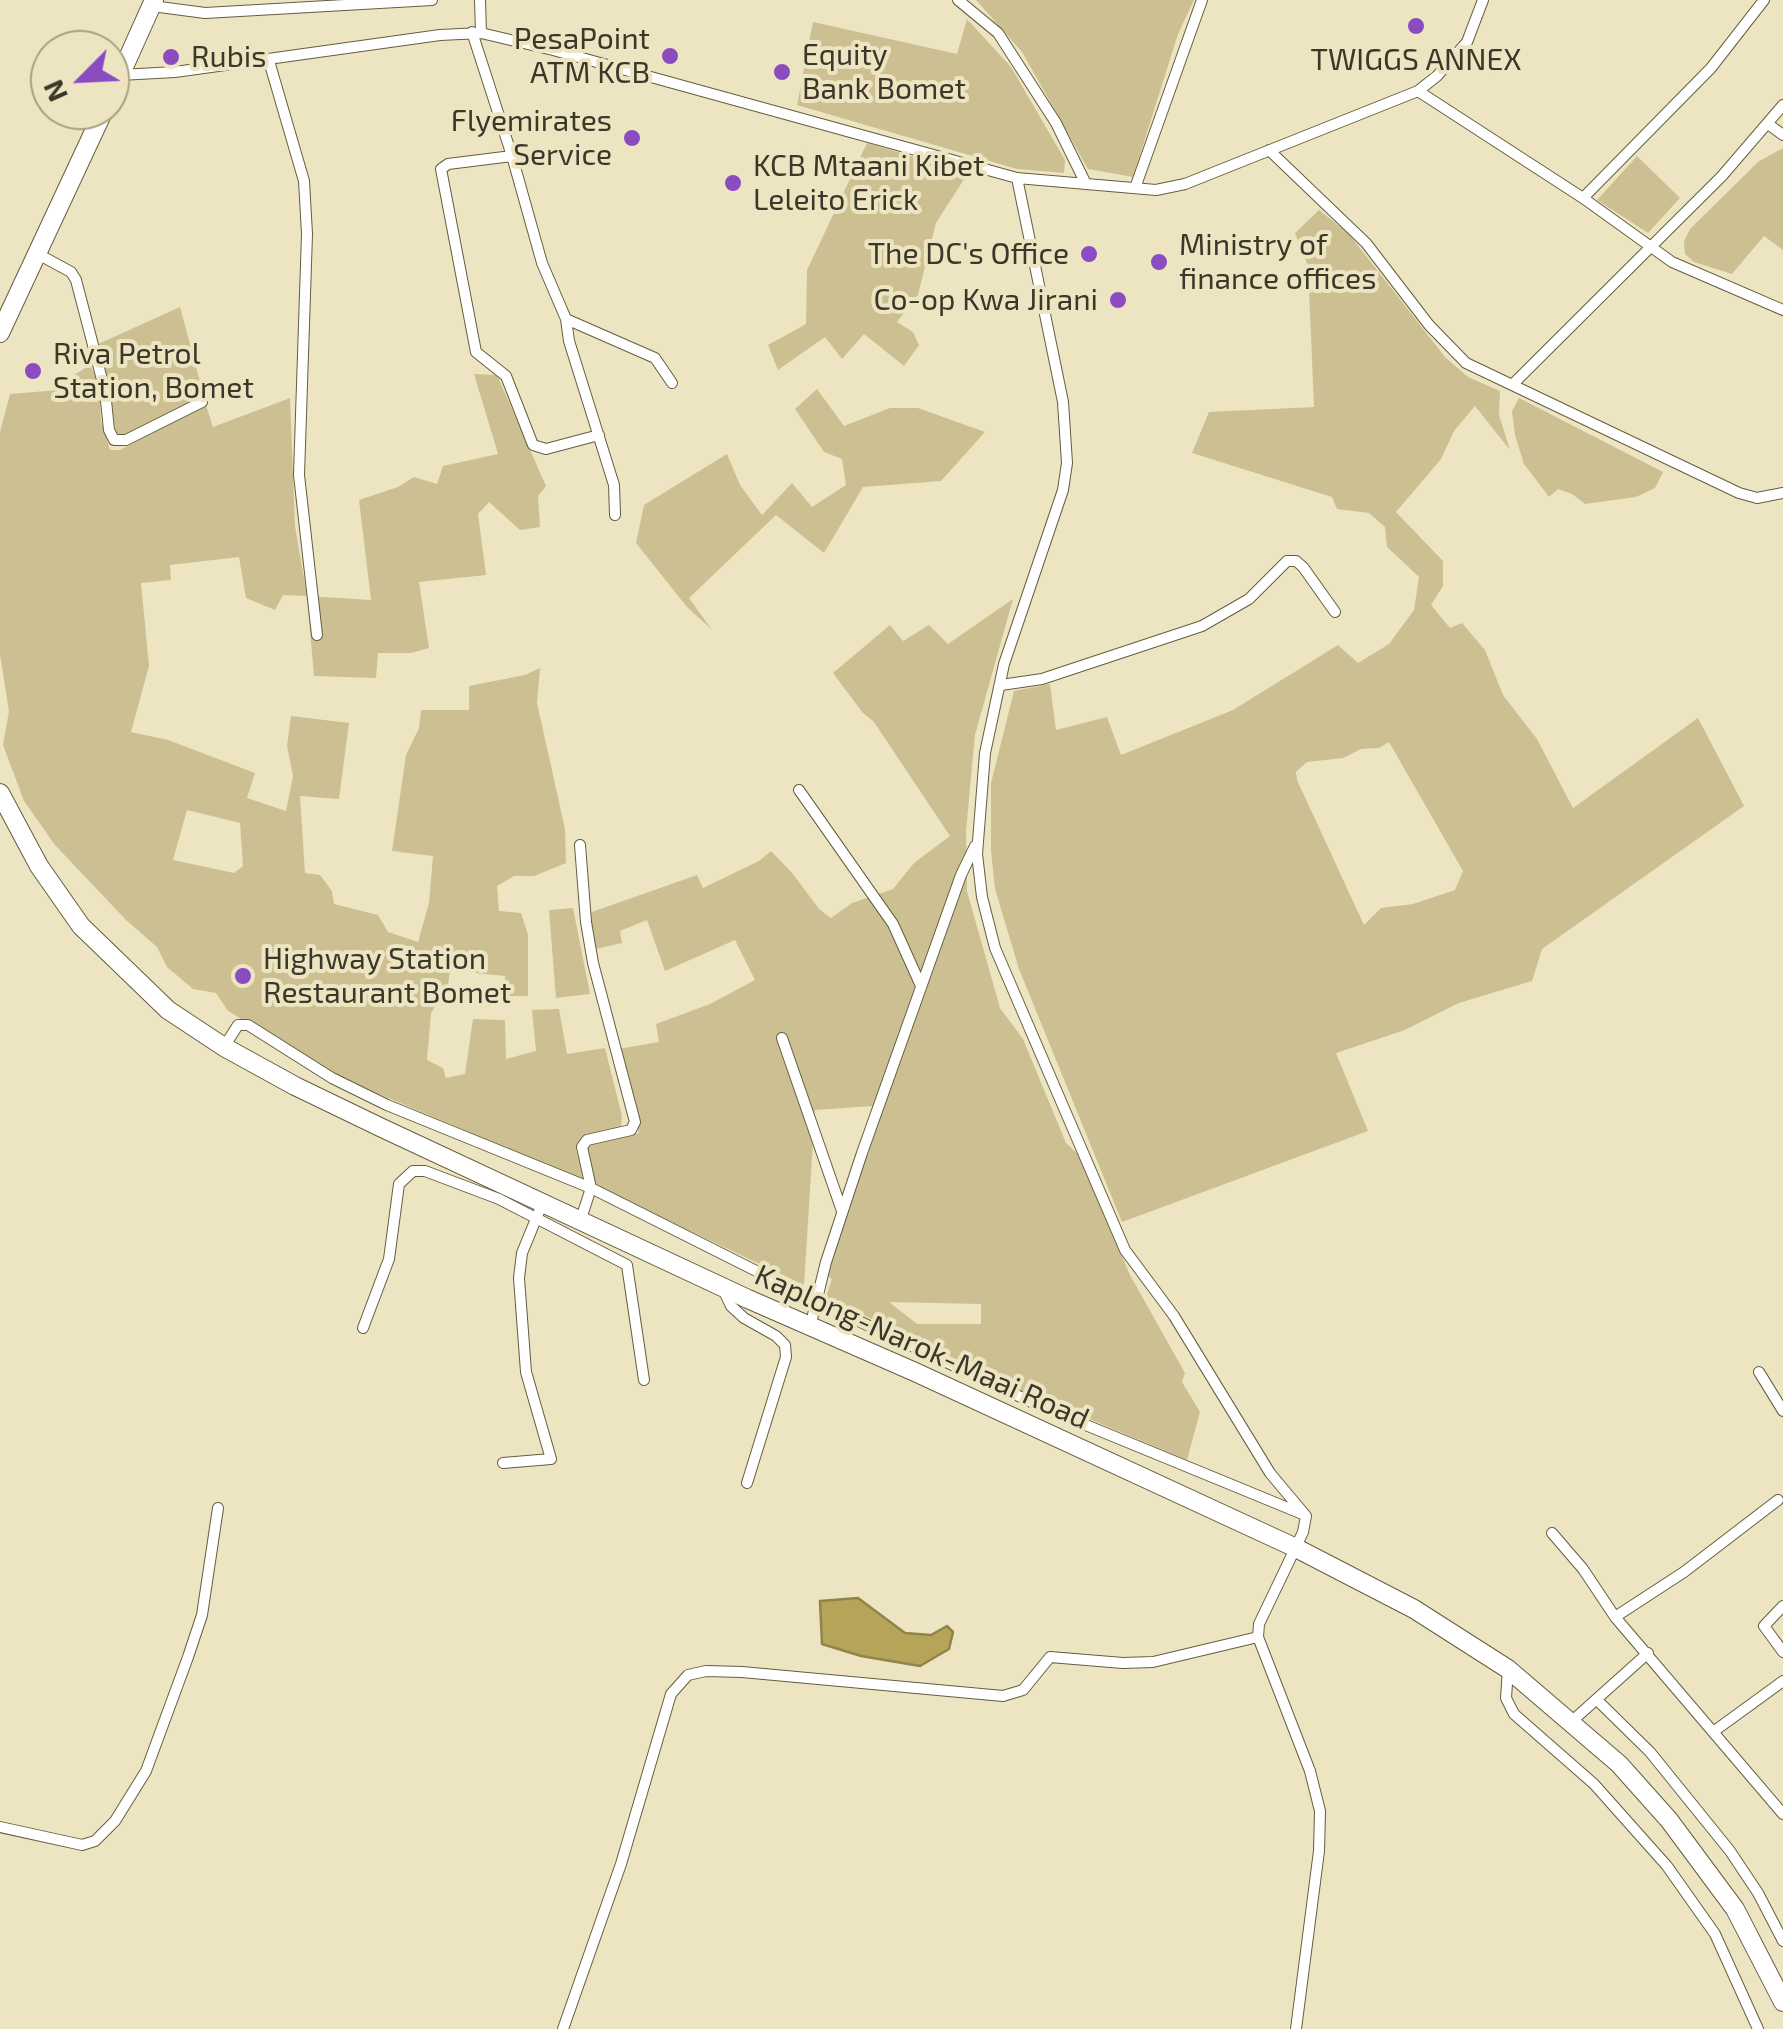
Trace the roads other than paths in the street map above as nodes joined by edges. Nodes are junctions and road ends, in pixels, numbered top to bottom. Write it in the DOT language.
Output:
graph roads {
  1 [pos="432,0"];
  2 [pos="480,0"];
  3 [pos="958,0"];
  4 [pos="1202,0"];
  5 [pos="1483,0"];
  6 [pos="1764,0"];
  7 [pos="153,3"];
  8 [pos="476,33"];
  9 [pos="130,53"];
  10 [pos="269,61"];
  11 [pos="130,74"];
  12 [pos="1418,91"];
  13 [pos="1783,105"];
  14 [pos="1768,124"];
  15 [pos="94,130"];
  16 [pos="1783,135"];
  17 [pos="1269,150"];
  18 [pos="512,156"];
  19 [pos="1017,178"];
  20 [pos="1086,184"];
  21 [pos="1135,188"];
  22 [pos="1584,198"];
  23 [pos="1649,246"];
  24 [pos="36,253"];
  25 [pos="1783,310"];
  26 [pos="566,319"];
  27 [pos="0,334"];
  28 [pos="672,384"];
  29 [pos="1513,384"];
  30 [pos="202,402"];
  31 [pos="599,436"];
  32 [pos="1783,493"];
  33 [pos="615,515"];
  34 [pos="1335,612"];
  35 [pos="317,635"];
  36 [pos="1001,686"];
  37 [pos="800,790"];
  38 [pos="0,793"];
  39 [pos="978,840"];
  40 [pos="580,845"];
  41 [pos="922,987"];
  42 [pos="782,1038"];
  43 [pos="224,1047"];
  44 [pos="306,1062"];
  45 [pos="295,1086"];
  46 [pos="591,1188"];
  47 [pos="540,1210"];
  48 [pos="842,1212"];
  49 [pos="580,1219"];
  50 [pos="722,1286"];
  51 [pos="816,1300"];
  52 [pos="810,1327"];
  53 [pos="362,1328"];
  54 [pos="1759,1372"];
  55 [pos="644,1380"];
  56 [pos="1042,1407"];
  57 [pos="1783,1410"];
  58 [pos="1030,1427"];
  59 [pos="503,1463"];
  60 [pos="747,1483"];
  61 [pos="1778,1500"];
  62 [pos="218,1508"];
  63 [pos="1306,1516"];
  64 [pos="1552,1534"];
  65 [pos="1296,1548"];
  66 [pos="1783,1606"];
  67 [pos="1615,1617"];
  68 [pos="1258,1637"];
  69 [pos="1783,1652"];
  70 [pos="1648,1653"];
  71 [pos="1508,1669"];
  72 [pos="1783,1681"];
  73 [pos="1597,1700"];
  74 [pos="1572,1722"];
  75 [pos="1713,1732"];
  76 [pos="1783,1814"];
  77 [pos="0,1827"];
  78 [pos="1758,1893"];
  79 [pos="1735,1909"];
  80 [pos="1783,1941"];
  81 [pos="1783,2002"];
  82 [pos="563,2029"];
  83 [pos="1296,2029"];
  84 [pos="1758,2029"];
  1 -- 7 [label="street"];
  2 -- 8 [label="street"];
  3 -- 20 [label="street"];
  4 -- 21 [label="street"];
  5 -- 12 [label="street"];
  6 -- 22 [label="street"];
  7 -- 9 [label="highway"];
  8 -- 10 [label="street"];
  8 -- 18 [label="street"];
  8 -- 19 [label="street"];
  10 -- 11 [label="street"];
  10 -- 35 [label="street"];
  12 -- 17 [label="street"];
  12 -- 22 [label="street"];
  13 -- 14 [label="street"];
  14 -- 16 [label="street"];
  14 -- 23 [label="street"];
  15 -- 24 [label="highway"];
  17 -- 21 [label="street"];
  17 -- 29 [label="street"];
  18 -- 26 [label="street"];
  18 -- 31 [label="street"];
  19 -- 20 [label="street"];
  19 -- 36 [label="street"];
  20 -- 21 [label="street"];
  22 -- 23 [label="street"];
  23 -- 25 [label="street"];
  23 -- 29 [label="street"];
  24 -- 27 [label="highway"];
  24 -- 30 [label="street"];
  26 -- 28 [label="street"];
  26 -- 31 [label="street"];
  29 -- 32 [label="street"];
  31 -- 33 [label="street"];
  34 -- 36 [label="street"];
  36 -- 39 [label="street"];
  37 -- 41 [label="street"];
  38 -- 43 [label="highway, Kaplong-Narok-Maai Road"];
  39 -- 41 [label="street"];
  39 -- 63 [label="street"];
  40 -- 46 [label="street"];
  41 -- 48 [label="street"];
  42 -- 48 [label="street"];
  43 -- 44 [label="street"];
  43 -- 45 [label="highway, Kaplong-Narok-Maai Road"];
  44 -- 45 [label="street"];
  44 -- 46 [label="street"];
  45 -- 47 [label="highway, Kaplong-Narok-Maai Road"];
  46 -- 49 [label="street"];
  46 -- 51 [label="street"];
  47 -- 49 [label="highway, Kaplong-Narok-Maai Road"];
  47 -- 53 [label="street"];
  47 -- 55 [label="street"];
  47 -- 59 [label="street"];
  48 -- 51 [label="street"];
  49 -- 50 [label="highway, Kaplong-Narok-Maai Road"];
  50 -- 52 [label="highway, Kaplong-Narok-Maai Road"];
  50 -- 60 [label="street"];
  51 -- 52 [label="street"];
  51 -- 56 [label="street"];
  52 -- 58 [label="highway, Kaplong-Narok-Maai Road"];
  54 -- 57 [label="street"];
  56 -- 58 [label="street"];
  56 -- 63 [label="street"];
  58 -- 65 [label="highway, Kaplong-Narok-Maai Road"];
  61 -- 67 [label="street"];
  62 -- 77 [label="street"];
  63 -- 65 [label="street"];
  64 -- 67 [label="street"];
  65 -- 68 [label="street"];
  65 -- 71 [label="highway, Kaplong-Narok-Maai Road"];
  66 -- 69 [label="street"];
  67 -- 70 [label="street"];
  68 -- 82 [label="street"];
  68 -- 83 [label="street"];
  70 -- 73 [label="street"];
  70 -- 75 [label="street"];
  71 -- 74 [label="highway, Kaplong-Narok-Maai Road"];
  71 -- 84 [label="street"];
  72 -- 75 [label="street"];
  73 -- 74 [label="street"];
  73 -- 78 [label="street"];
  74 -- 79 [label="highway, Kaplong-Narok-Maai Road"];
  75 -- 76 [label="street"];
  78 -- 79 [label="street"];
  78 -- 80 [label="street"];
  79 -- 81 [label="highway, Kaplong-Narok-Maai Road"];
}
